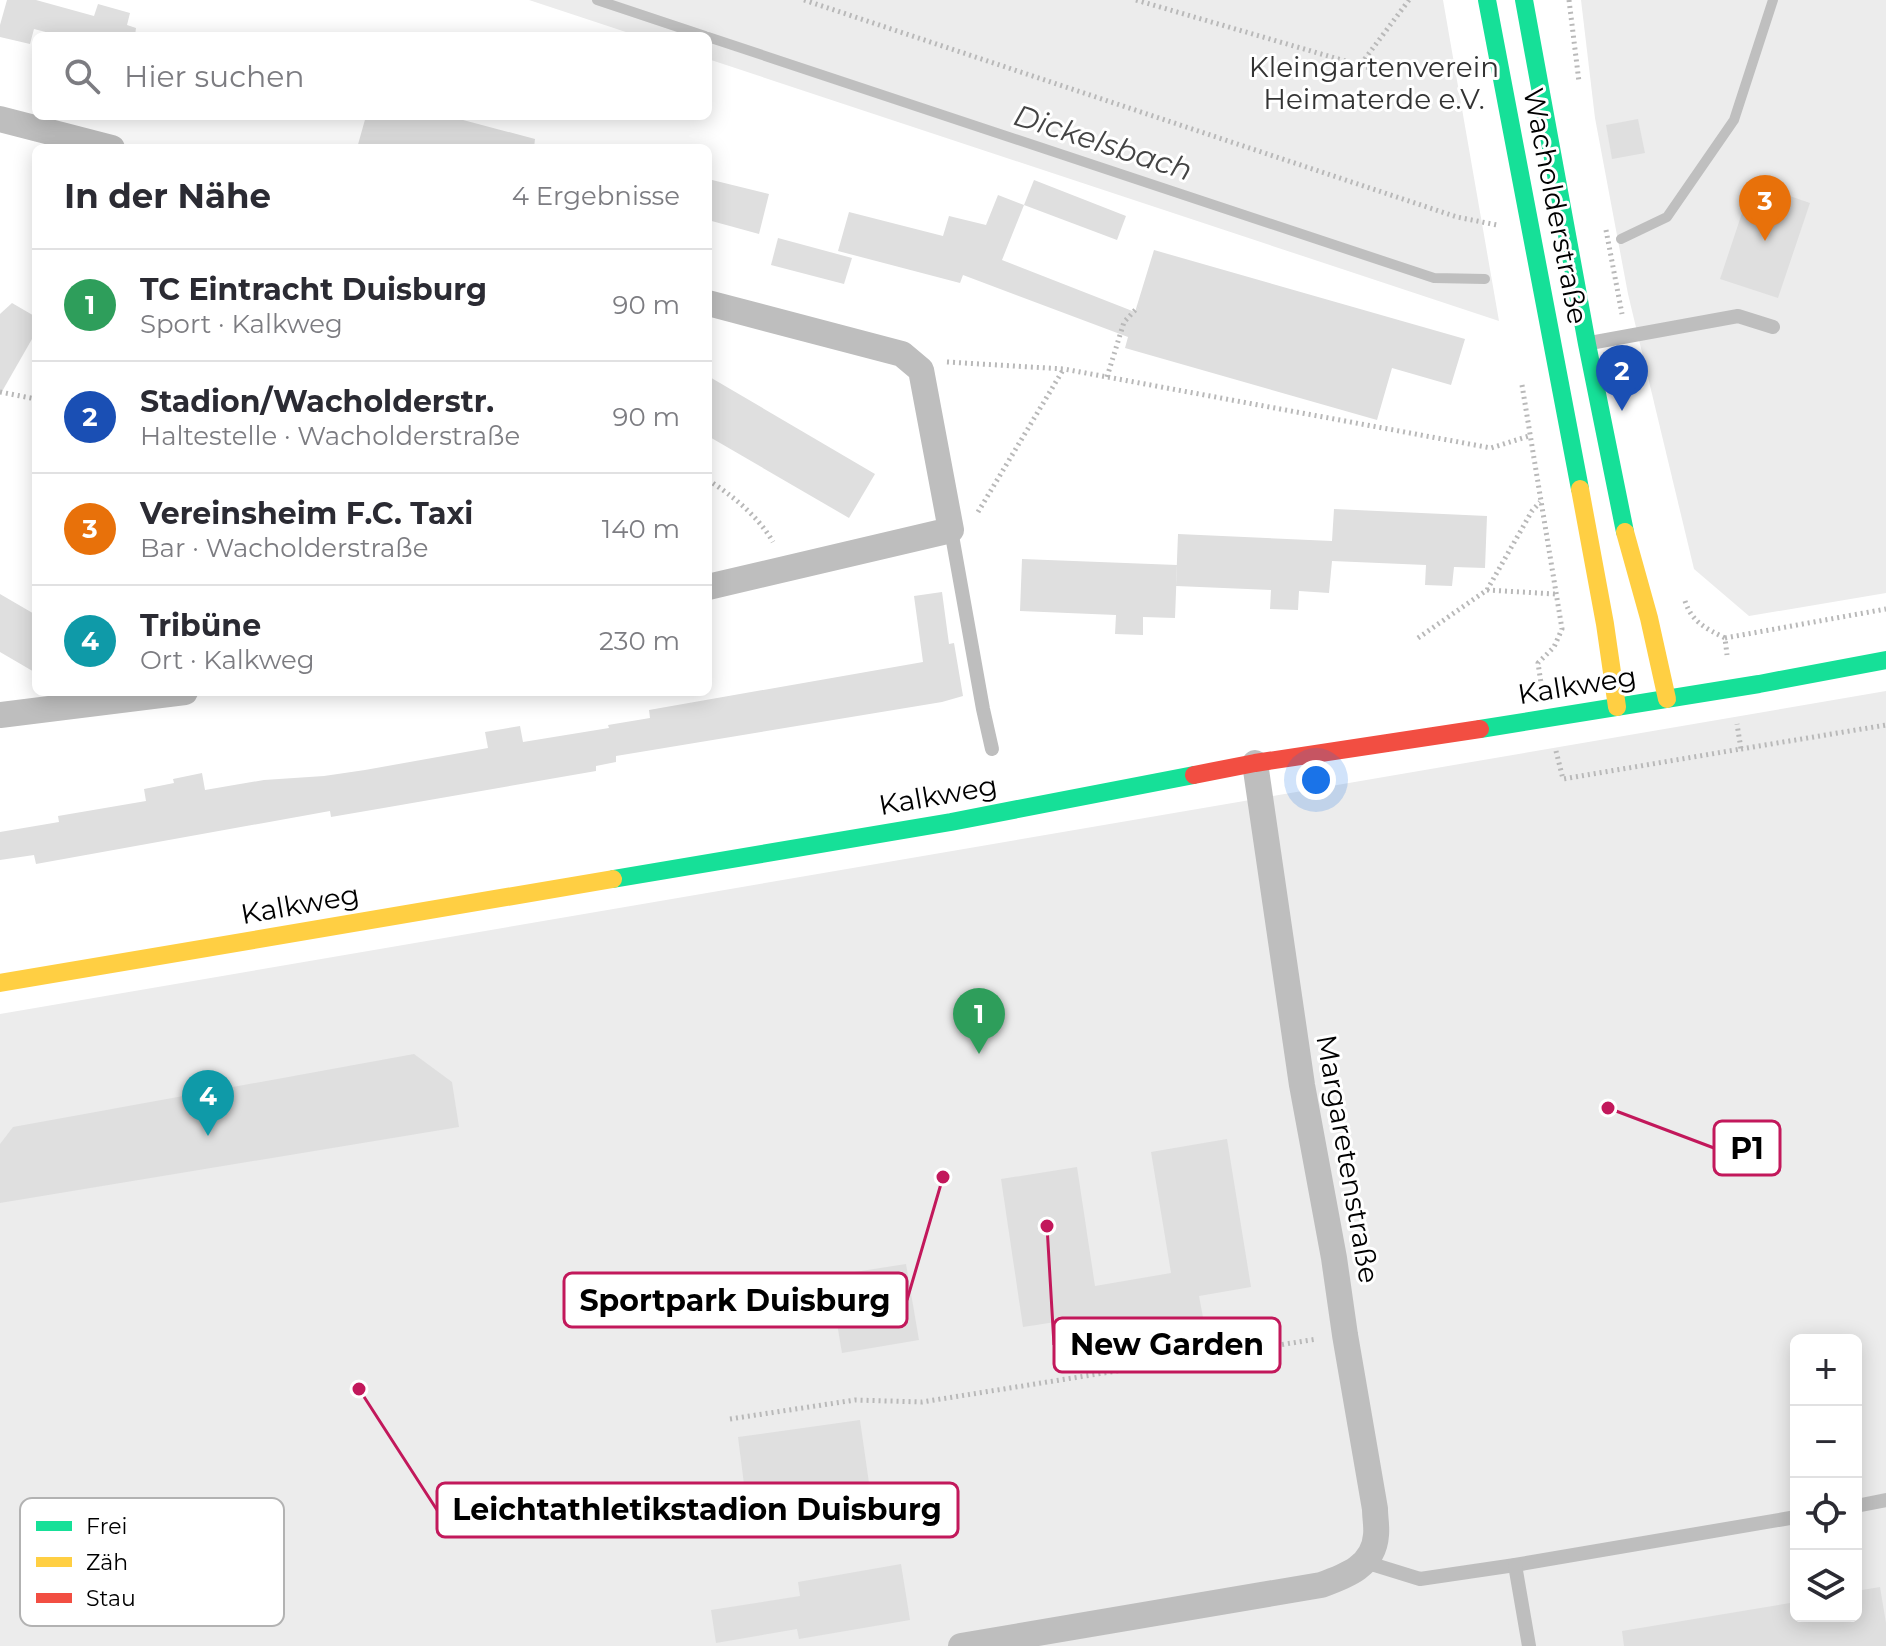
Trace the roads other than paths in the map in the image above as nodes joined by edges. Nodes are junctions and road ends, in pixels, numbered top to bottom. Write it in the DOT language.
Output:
graph roads {
  1 [pos="1487,0"];
  2 [pos="1524,0"];
  3 [pos="0,119"];
  4 [pos="97,144"];
  5 [pos="712,304"];
  6 [pos="1773,327"];
  7 [pos="1587,344"];
  8 [pos="951,530"];
  9 [pos="712,586"];
  10 [pos="1886,660"];
  11 [pos="153,696"];
  12 [pos="1667,699"];
  13 [pos="1617,707"];
  14 [pos="0,715"];
  15 [pos="992,749"];
  16 [pos="1255,763"];
  17 [pos="0,983"];
  18 [pos="1886,1500"];
  19 [pos="1862,1505"];
  20 [pos="1790,1518"];
  21 [pos="1365,1562"];
  22 [pos="1515,1565"];
  23 [pos="961,1646"];
  24 [pos="1529,1646"];
  1 -- 13 [label="street, Wacholderstraße"];
  2 -- 7 [label="street, Wacholderstraße"];
  3 -- 4 [label="street"];
  5 -- 8 [label="street"];
  6 -- 7 [label="lane"];
  7 -- 12 [label="street, Wacholderstraße"];
  8 -- 9 [label="street"];
  8 -- 15 [label="lane"];
  10 -- 12 [label="street, Kalkweg"];
  11 -- 14 [label="street"];
  12 -- 13 [label="street, Kalkweg"];
  13 -- 16 [label="street, Kalkweg"];
  16 -- 17 [label="street, Kalkweg"];
  16 -- 21 [label="street, Margaretenstraße"];
  18 -- 19 [label="lane"];
  20 -- 22 [label="lane"];
  21 -- 22 [label="lane"];
  21 -- 23 [label="street"];
  22 -- 24 [label="lane"];
}
